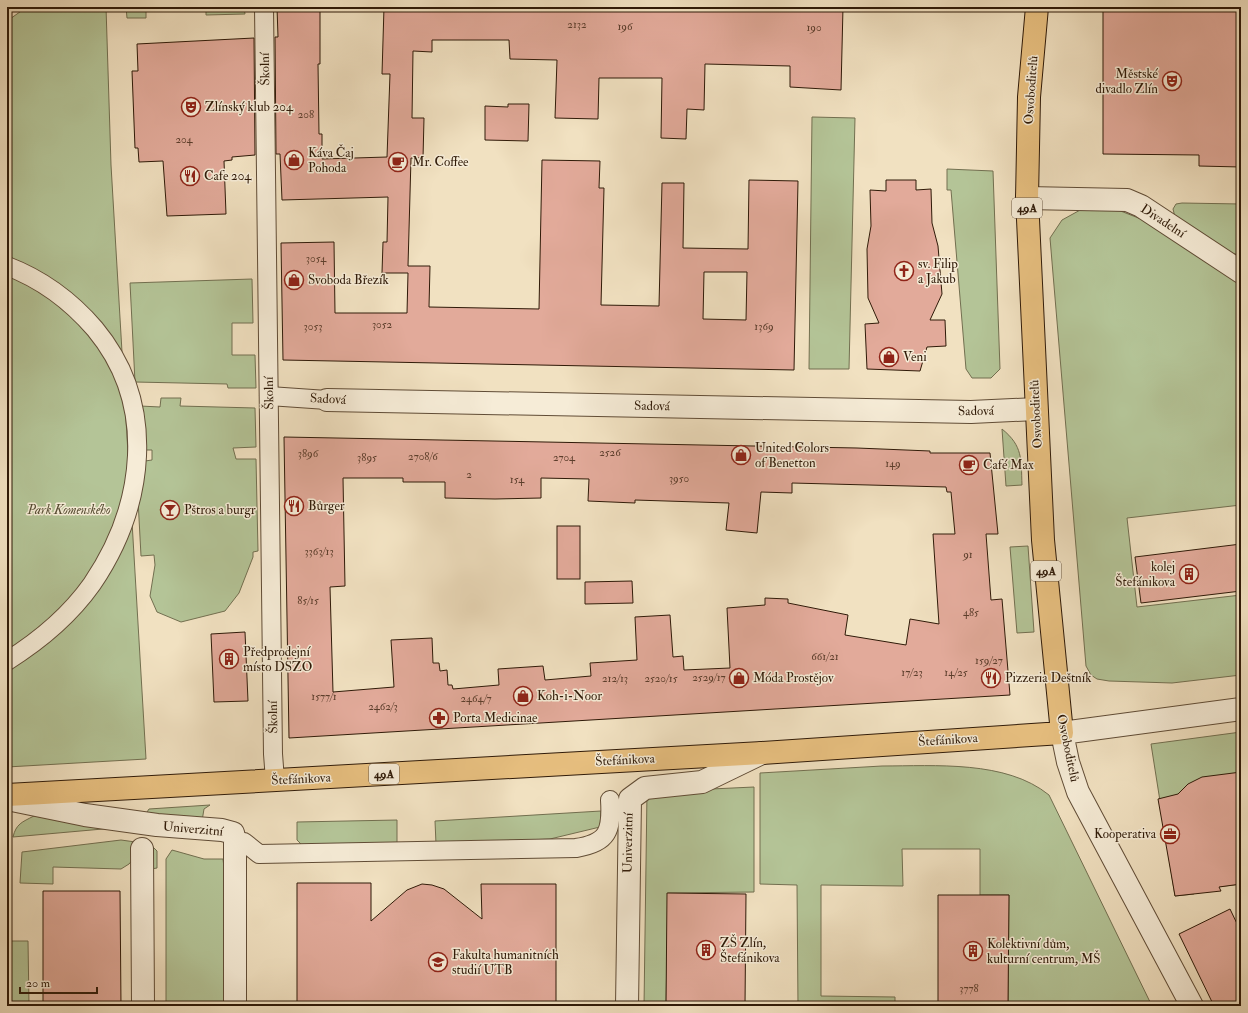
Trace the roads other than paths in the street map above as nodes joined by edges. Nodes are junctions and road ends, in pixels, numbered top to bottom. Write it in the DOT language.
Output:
graph roads {
  1 [pos="264,7"];
  2 [pos="1037,7"];
  3 [pos="1027,198"];
  4 [pos="7,266"];
  5 [pos="1241,272"];
  6 [pos="269,396"];
  7 [pos="328,400"];
  8 [pos="1036,409"];
  9 [pos="7,661"];
  10 [pos="1241,709"];
  11 [pos="1062,733"];
  12 [pos="762,753"];
  13 [pos="275,780"];
  14 [pos="7,795"];
  15 [pos="7,799"];
  16 [pos="610,800"];
  17 [pos="244,842"];
  18 [pos="142,849"];
  19 [pos="143,1006"];
  20 [pos="235,1006"];
  21 [pos="627,1006"];
  22 [pos="1192,1006"];
  1 -- 6 [label="street, Školní"];
  2 -- 3 [label="main road, Osvoboditelů / 49A"];
  3 -- 5 [label="street, Divadelní"];
  3 -- 8 [label="main road, Osvoboditelů / 49A"];
  4 -- 9 [label="street"];
  6 -- 7 [label="street, Sadová"];
  6 -- 13 [label="street, Školní"];
  7 -- 8 [label="street, Sadová"];
  8 -- 11 [label="main road, Osvoboditelů / 49A"];
  10 -- 11 [label="street, Štefánikova"];
  11 -- 12 [label="main road, Štefánikova / 49A"];
  11 -- 22 [label="street, Osvoboditelů"];
  12 -- 13 [label="main road, Štefánikova / 49A"];
  12 -- 21 [label="street, Univerzitní"];
  13 -- 14 [label="main road, Štefánikova / 49A"];
  15 -- 20 [label="street, Univerzitní"];
  16 -- 17 [label="street"];
  18 -- 19 [label="street"];
}
